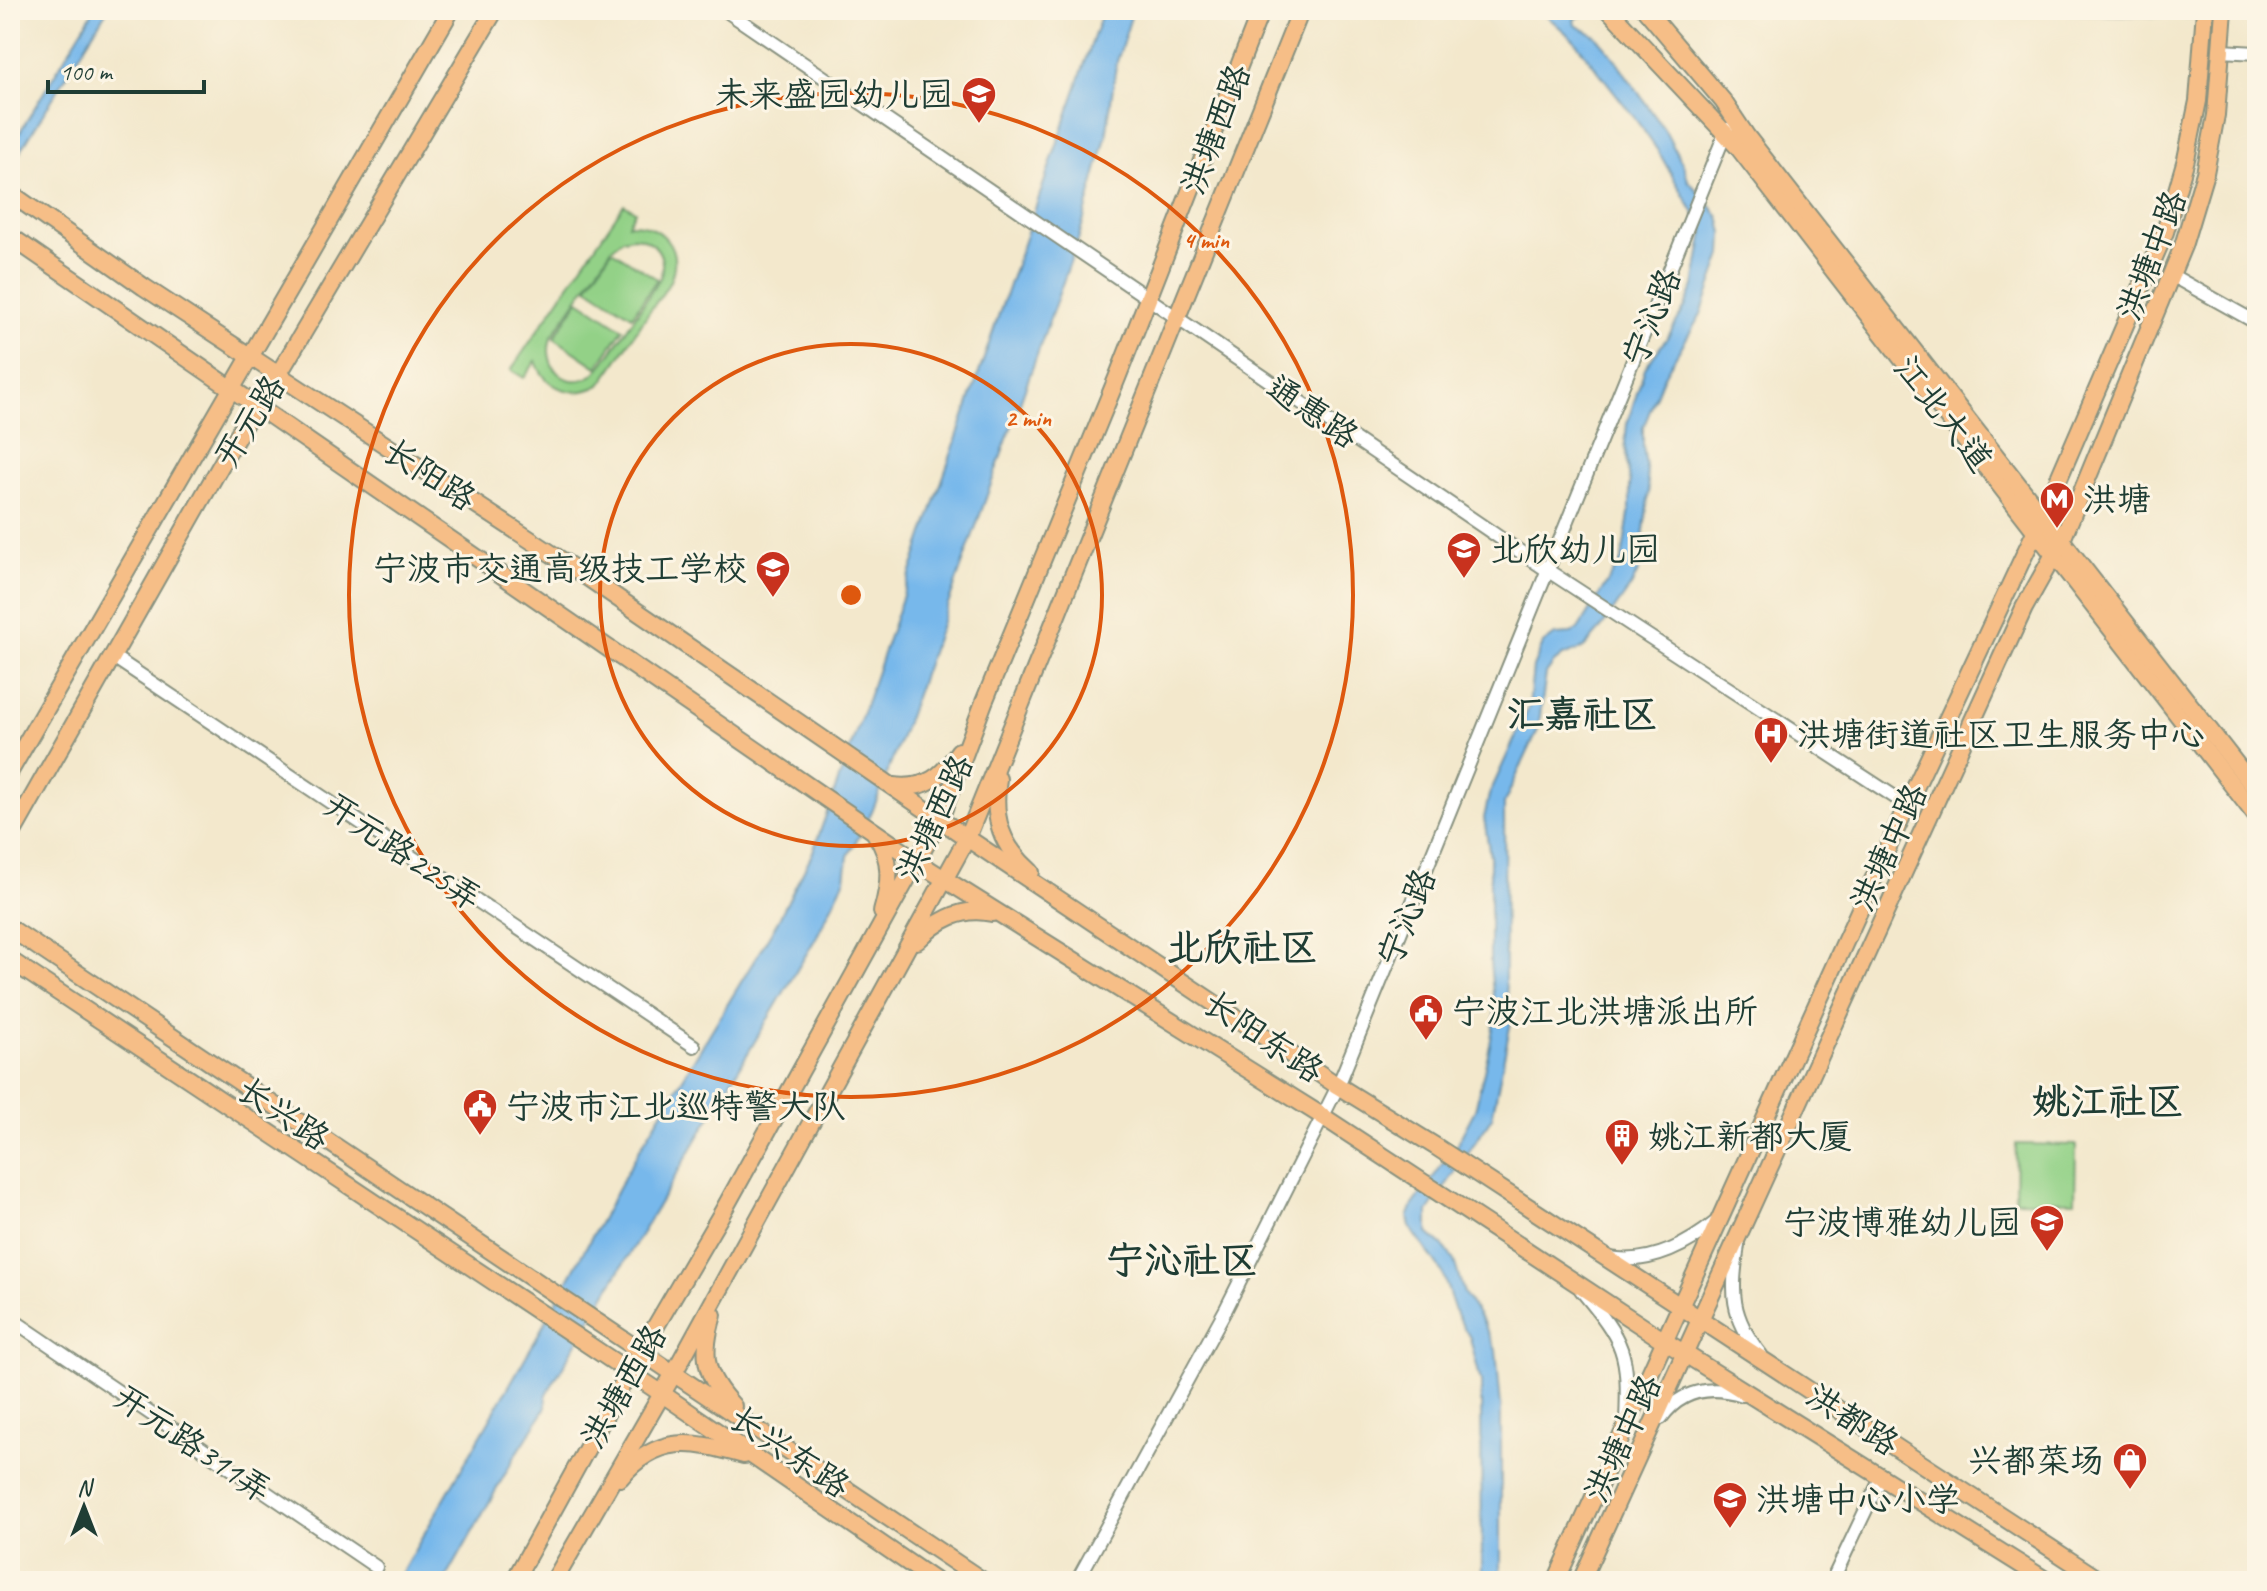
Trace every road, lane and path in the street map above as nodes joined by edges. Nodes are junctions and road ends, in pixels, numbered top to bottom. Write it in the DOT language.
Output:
graph roads {
  1 [pos="451,10"];
  2 [pos="495,10"];
  3 [pos="725,10"];
  4 [pos="1261,10"];
  5 [pos="1301,10"];
  6 [pos="2205,10"];
  7 [pos="2224,10"];
  8 [pos="1614,15"];
  9 [pos="1652,16"];
  10 [pos="2221,51"];
  11 [pos="2257,53"];
  12 [pos="1733,114"];
  13 [pos="1726,134"];
  14 [pos="10,193"];
  15 [pos="10,236"];
  16 [pos="2171,275"];
  17 [pos="1148,299"];
  18 [pos="1177,319"];
  19 [pos="2257,323"];
  20 [pos="251,358"];
  21 [pos="278,375"];
  22 [pos="233,390"];
  23 [pos="255,405"];
  24 [pos="2043,515"];
  25 [pos="2035,532"];
  26 [pos="2062,540"];
  27 [pos="2054,556"];
  28 [pos="1547,570"];
  29 [pos="112,656"];
  30 [pos="977,722"];
  31 [pos="1008,737"];
  32 [pos="10,771"];
  33 [pos="889,784"];
  34 [pos="2257,791"];
  35 [pos="1907,805"];
  36 [pos="2257,817"];
  37 [pos="940,819"];
  38 [pos="870,829"];
  39 [pos="10,837"];
  40 [pos="967,838"];
  41 [pos="917,861"];
  42 [pos="945,880"];
  43 [pos="1071,907"];
  44 [pos="1001,915"];
  45 [pos="10,928"];
  46 [pos="873,941"];
  47 [pos="902,957"];
  48 [pos="10,960"];
  49 [pos="694,1046"];
  50 [pos="1338,1086"];
  51 [pos="1322,1116"];
  52 [pos="1722,1217"];
  53 [pos="1741,1230"];
  54 [pos="1605,1257"];
  55 [pos="1574,1281"];
  56 [pos="723,1283"];
  57 [pos="1682,1307"];
  58 [pos="10,1318"];
  59 [pos="1701,1320"];
  60 [pos="597,1321"];
  61 [pos="584,1342"];
  62 [pos="1666,1342"];
  63 [pos="642,1351"];
  64 [pos="1685,1354"];
  65 [pos="1767,1363"];
  66 [pos="629,1372"];
  67 [pos="674,1373"];
  68 [pos="661,1393"];
  69 [pos="1757,1399"];
  70 [pos="751,1425"];
  71 [pos="1626,1430"];
  72 [pos="1647,1437"];
  73 [pos="754,1457"];
  74 [pos="1881,1478"];
  75 [pos="598,1503"];
  76 [pos="376,1567"];
  77 [pos="514,1581"];
  78 [pos="554,1581"];
  79 [pos="935,1581"];
  80 [pos="983,1581"];
  81 [pos="1077,1581"];
  82 [pos="1556,1581"];
  83 [pos="1581,1581"];
  84 [pos="1832,1581"];
  85 [pos="2047,1581"];
  86 [pos="2101,1581"];
  1 -- 20 [label="main road, 开元路"];
  2 -- 21 [label="main road, 开元路"];
  3 -- 17 [label="street, 通惠路"];
  4 -- 17 [label="main road, 洪塘西路"];
  5 -- 18 [label="main road, 洪塘西路"];
  6 -- 24 [label="main road, 洪塘中路"];
  7 -- 10 [label="main road, 洪塘中路"];
  8 -- 13 [label="main road, 江北大道"];
  9 -- 12 [label="main road, 江北大道"];
  10 -- 11 [label="street"];
  10 -- 16 [label="main road, 洪塘中路"];
  12 -- 13 [label="street, 宁沁路"];
  12 -- 24 [label="main road, 江北大道"];
  13 -- 25 [label="main road, 江北大道"];
  13 -- 28 [label="street, 宁沁路"];
  14 -- 20 [label="main road, 长阳路"];
  15 -- 22 [label="main road, 长阳路"];
  16 -- 19 [label="street"];
  16 -- 26 [label="main road, 洪塘中路"];
  17 -- 18 [label="street, 通惠路"];
  17 -- 30 [label="main road, 洪塘西路"];
  18 -- 28 [label="street, 通惠路"];
  18 -- 31 [label="main road, 洪塘西路"];
  20 -- 21 [label="main road, 长阳路"];
  20 -- 22 [label="main road, 开元路"];
  21 -- 23 [label="main road, 开元路"];
  21 -- 33 [label="main road, 长阳路"];
  22 -- 23 [label="main road, 长阳路"];
  22 -- 32 [label="main road, 开元路"];
  23 -- 29 [label="main road, 开元路"];
  23 -- 38 [label="main road, 长阳路"];
  24 -- 25 [label="main road, 洪塘中路"];
  24 -- 26 [label="main road, 江北大道"];
  25 -- 27 [label="main road, 江北大道"];
  25 -- 35 [label="main road, 洪塘中路"];
  26 -- 27 [label="main road, 洪塘中路"];
  26 -- 34 [label="main road, 江北大道"];
  27 -- 36 [label="main road, 江北大道"];
  27 -- 53 [label="main road, 洪塘中路"];
  28 -- 35 [label="street, 通惠路"];
  28 -- 50 [label="street, 宁沁路"];
  29 -- 39 [label="main road, 开元路"];
  29 -- 49 [label="street, 开元路225弄"];
  30 -- 33 [label="main road"];
  30 -- 37 [label="main road, 洪塘西路"];
  31 -- 40 [label="main road, 洪塘西路"];
  31 -- 43 [label="main road"];
  33 -- 37 [label="main road, 长阳东路"];
  35 -- 52 [label="main road, 洪塘中路"];
  37 -- 40 [label="main road, 长阳东路"];
  37 -- 41 [label="main road, 洪塘西路"];
  38 -- 41 [label="main road, 长阳东路"];
  38 -- 46 [label="main road"];
  40 -- 42 [label="main road, 洪塘西路"];
  40 -- 43 [label="main road, 长阳东路"];
  41 -- 42 [label="main road, 长阳东路"];
  41 -- 46 [label="main road, 洪塘西路"];
  42 -- 44 [label="main road, 长阳东路"];
  42 -- 47 [label="main road, 洪塘西路"];
  43 -- 50 [label="main road, 长阳东路"];
  44 -- 47 [label="main road"];
  44 -- 51 [label="main road, 长阳东路"];
  45 -- 60 [label="main road, 长兴路"];
  46 -- 63 [label="main road, 洪塘西路"];
  47 -- 56 [label="main road, 洪塘西路"];
  48 -- 61 [label="main road, 长兴路"];
  50 -- 51 [label="street, 宁沁路"];
  50 -- 54 [label="main road, 长阳东路"];
  51 -- 55 [label="main road, 长阳东路"];
  51 -- 81 [label="street, 宁沁路"];
  52 -- 54 [label="street"];
  52 -- 57 [label="main road, 洪塘中路"];
  53 -- 59 [label="main road, 洪塘中路"];
  53 -- 65 [label="street"];
  54 -- 57 [label="main road, 洪都路"];
  55 -- 62 [label="main road, 洪都路"];
  55 -- 71 [label="street"];
  56 -- 67 [label="main road, 洪塘西路"];
  56 -- 70 [label="main road"];
  57 -- 59 [label="main road, 洪都路"];
  57 -- 62 [label="main road, 洪塘中路"];
  58 -- 76 [label="street, 开元路311弄"];
  59 -- 64 [label="main road, 洪塘中路"];
  59 -- 65 [label="main road, 洪都路"];
  60 -- 63 [label="main road, 长兴东路"];
  61 -- 66 [label="main road, 长兴东路"];
  62 -- 64 [label="main road, 洪都路"];
  62 -- 71 [label="main road, 洪塘中路"];
  63 -- 66 [label="main road, 洪塘西路"];
  63 -- 67 [label="main road, 长兴东路"];
  64 -- 69 [label="main road, 洪都路"];
  64 -- 72 [label="main road, 洪塘中路"];
  65 -- 86 [label="main road, 洪都路"];
  66 -- 68 [label="main road, 长兴东路"];
  66 -- 77 [label="main road, 洪塘西路"];
  67 -- 68 [label="main road, 洪塘西路"];
  67 -- 70 [label="main road, 长兴东路"];
  68 -- 73 [label="main road, 长兴东路"];
  68 -- 75 [label="main road, 洪塘西路"];
  69 -- 72 [label="street"];
  69 -- 74 [label="main road, 洪都路"];
  70 -- 80 [label="main road, 长兴东路"];
  71 -- 82 [label="main road, 洪塘中路"];
  72 -- 83 [label="main road, 洪塘中路"];
  73 -- 75 [label="main road"];
  73 -- 79 [label="main road, 长兴东路"];
  74 -- 84 [label="street"];
  74 -- 85 [label="main road, 洪都路"];
  75 -- 78 [label="main road, 洪塘西路"];
}
